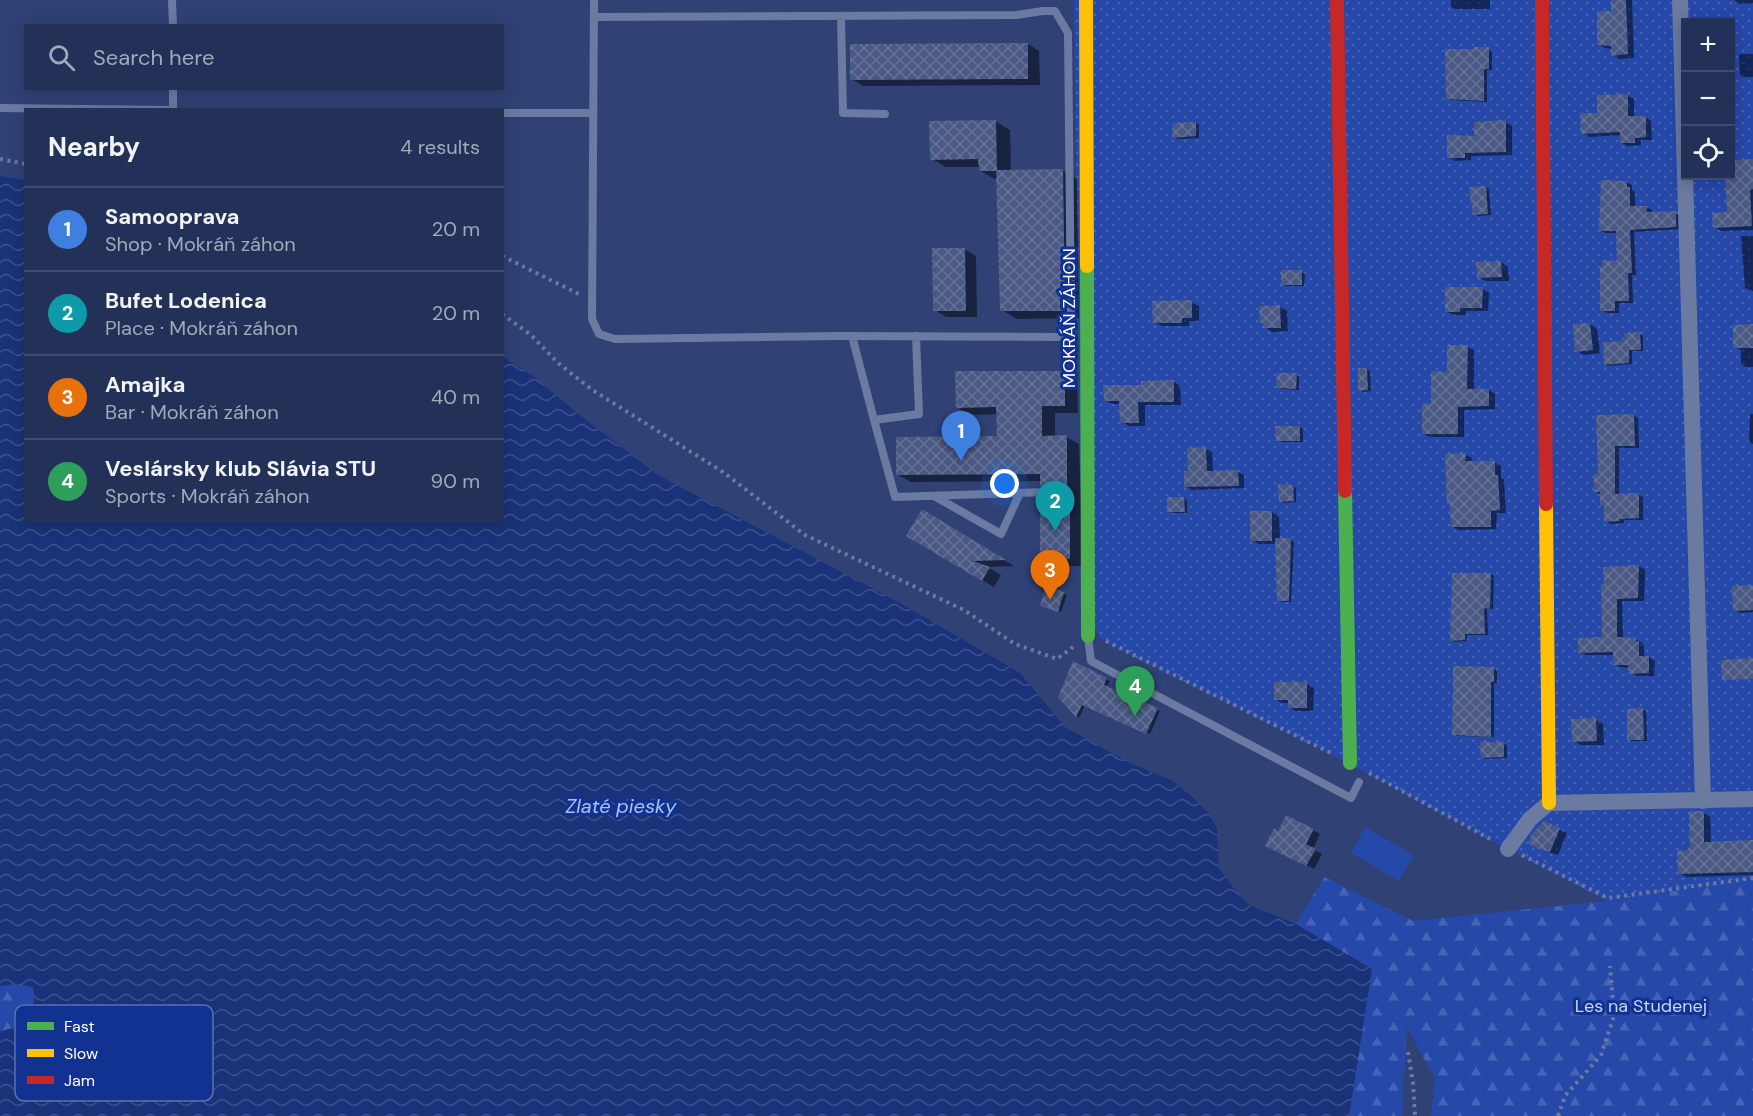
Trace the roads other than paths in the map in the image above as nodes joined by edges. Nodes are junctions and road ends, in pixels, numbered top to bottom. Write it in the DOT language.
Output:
graph roads {
  1 [pos="172,0"];
  2 [pos="594,0"];
  3 [pos="1086,0"];
  4 [pos="1337,0"];
  5 [pos="1542,0"];
  6 [pos="1680,0"];
  7 [pos="841,15"];
  8 [pos="594,17"];
  9 [pos="173,24"];
  10 [pos="173,90"];
  11 [pos="0,108"];
  12 [pos="24,108"];
  13 [pos="172,108"];
  14 [pos="504,113"];
  15 [pos="593,113"];
  16 [pos="885,114"];
  17 [pos="852,336"];
  18 [pos="916,336"];
  19 [pos="874,420"];
  20 [pos="1047,492"];
  21 [pos="1020,493"];
  22 [pos="934,495"];
  23 [pos="1088,636"];
  24 [pos="1350,762"];
  25 [pos="1359,782"];
  26 [pos="1753,799"];
  27 [pos="1703,801"];
  28 [pos="1549,802"];
  29 [pos="1508,849"];
  1 -- 9 [label="lane"];
  2 -- 8 [label="lane"];
  3 -- 23 [label="street, MOKRÁŇ ZÁHON"];
  4 -- 24 [label="street"];
  5 -- 28 [label="street"];
  6 -- 27 [label="street"];
  7 -- 8 [label="lane"];
  7 -- 16 [label="lane"];
  7 -- 18 [label="lane"];
  8 -- 15 [label="lane"];
  10 -- 13 [label="lane"];
  11 -- 12 [label="lane"];
  14 -- 15 [label="lane"];
  15 -- 17 [label="lane"];
  17 -- 18 [label="lane"];
  17 -- 19 [label="lane"];
  18 -- 19 [label="lane"];
  19 -- 22 [label="lane"];
  20 -- 21 [label="lane"];
  21 -- 22 [label="lane"];
  21 -- 22 [label="lane"];
  23 -- 25 [label="lane"];
  26 -- 27 [label="street"];
  27 -- 28 [label="street"];
  28 -- 29 [label="street"];
}
